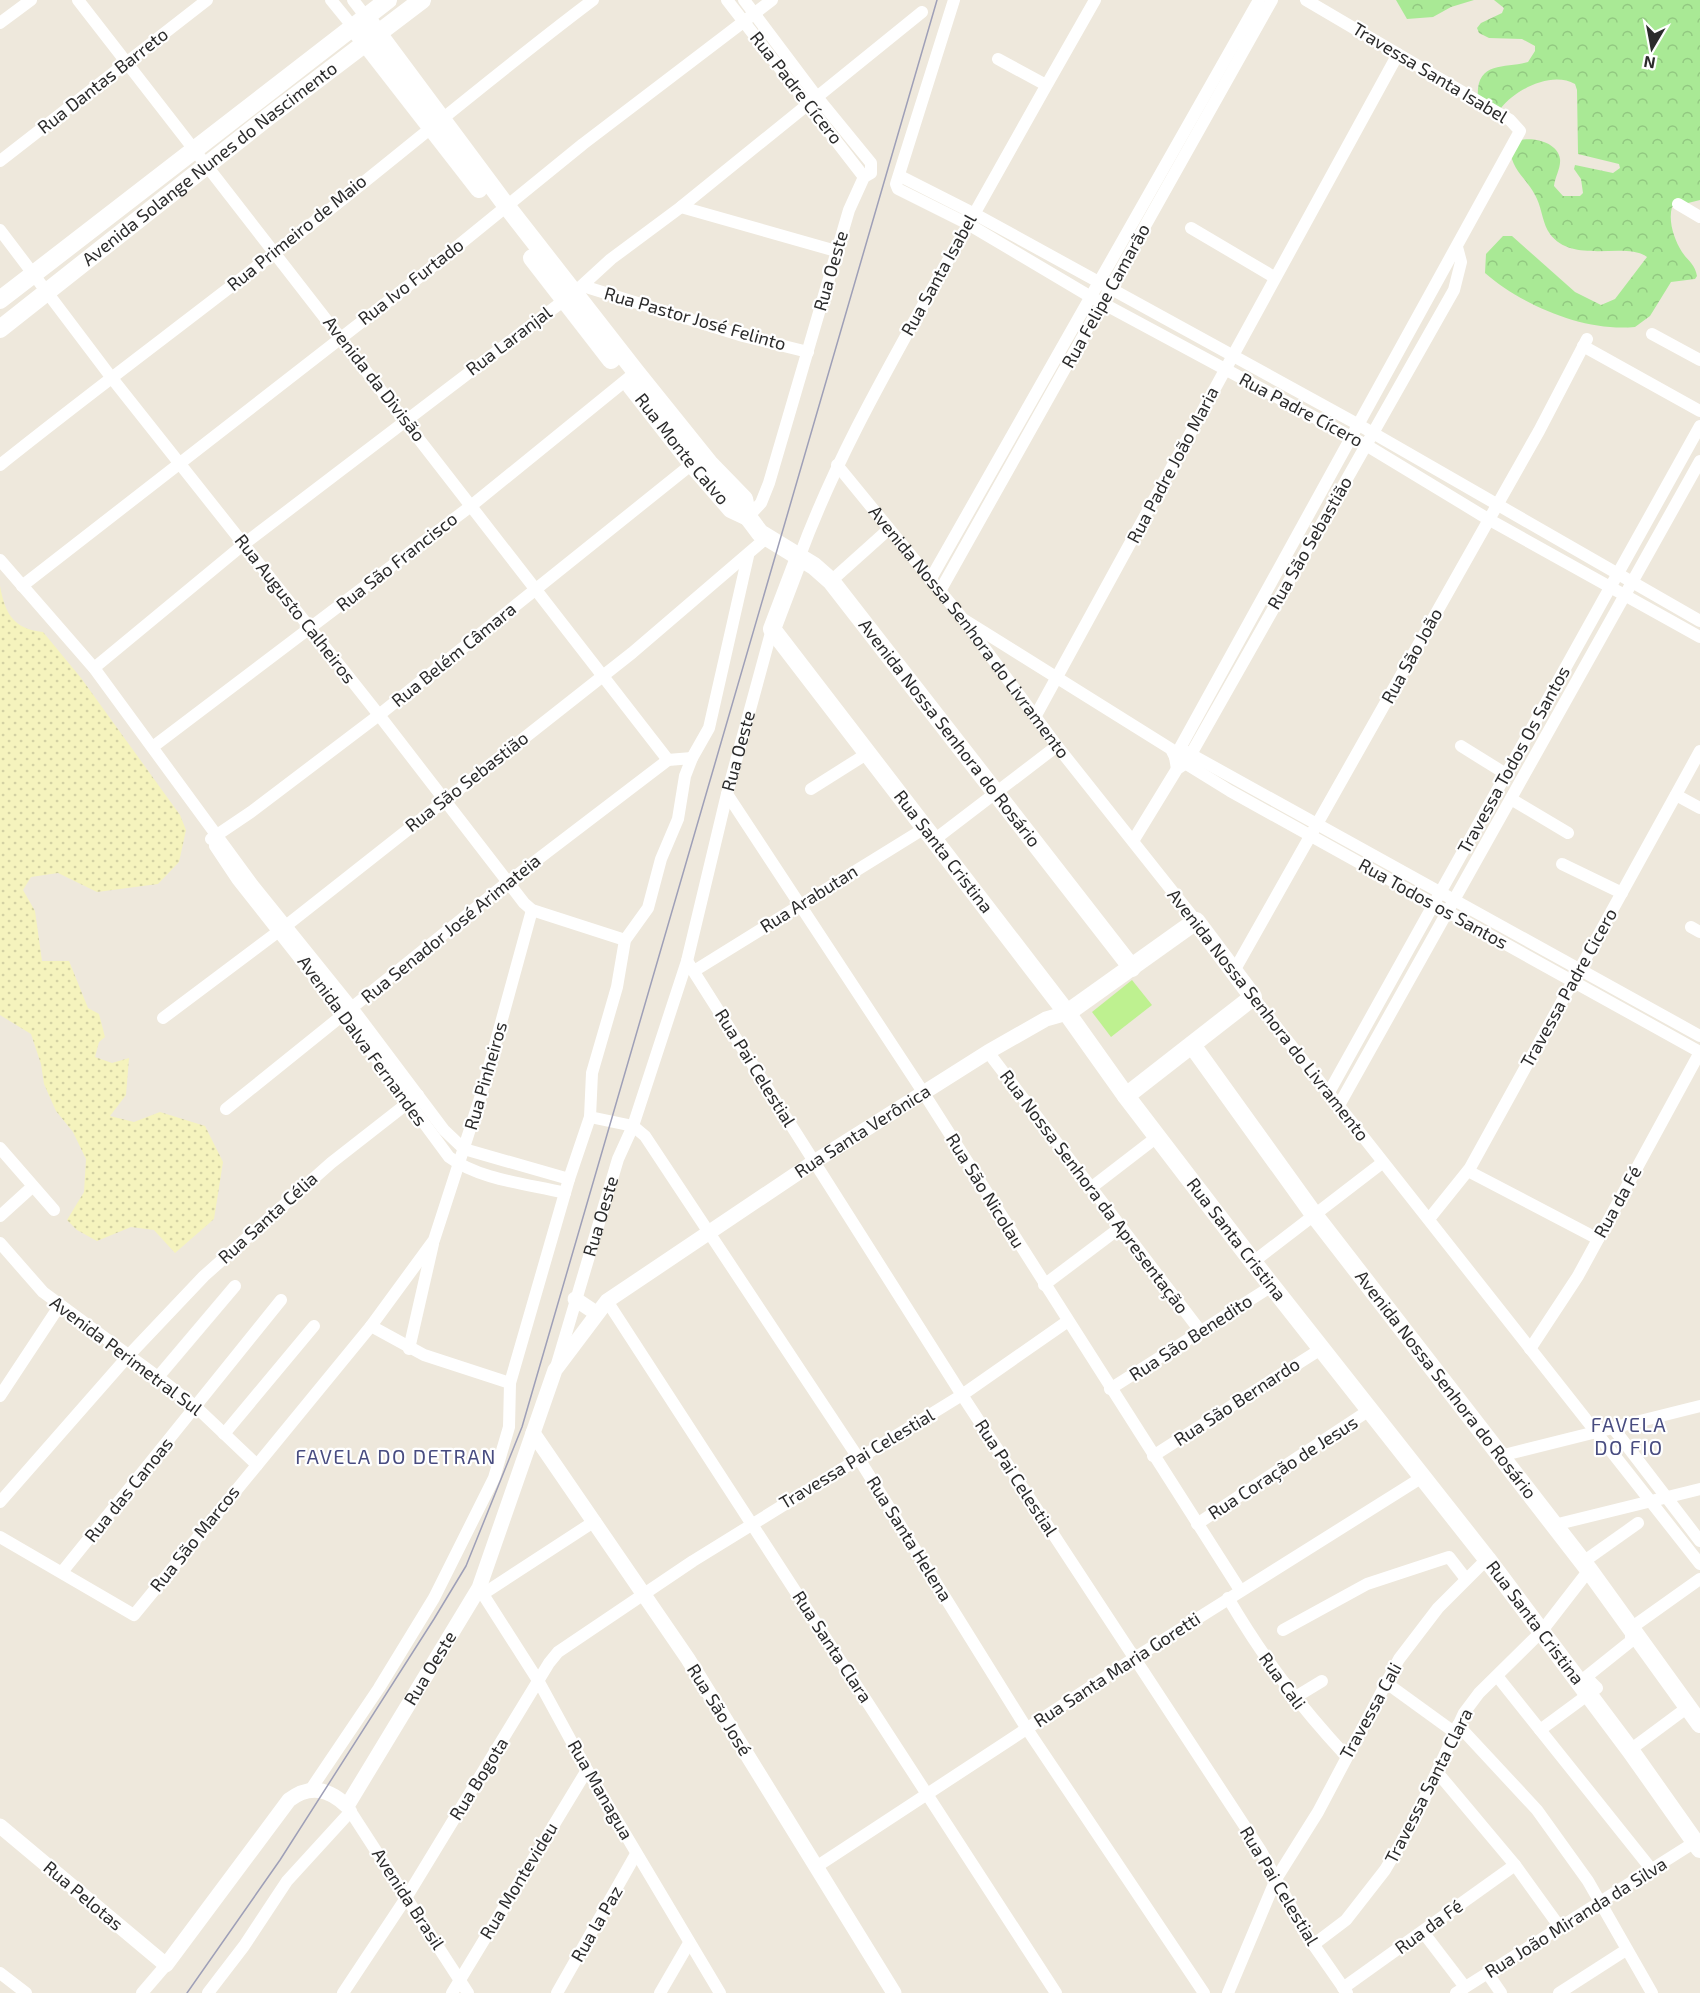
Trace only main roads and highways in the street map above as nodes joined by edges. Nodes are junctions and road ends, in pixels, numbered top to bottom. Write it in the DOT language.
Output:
graph roads {
  1 [pos="388,0"];
  2 [pos="422,0"];
  3 [pos="359,22"];
  4 [pos="372,39"];
  5 [pos="0,300"];
  6 [pos="0,329"];
  7 [pos="631,376"];
  8 [pos="748,517"];
  9 [pos="800,558"];
  10 [pos="772,629"];
  11 [pos="1196,921"];
  12 [pos="1132,968"];
  13 [pos="1067,1013"];
  14 [pos="1192,1045"];
  15 [pos="1126,1096"];
  16 [pos="1700,1724"];
  17 [pos="1697,1845"];
  1 -- 3 [label="main road, Avenida Solange Nunes do Nascimento"];
  2 -- 4 [label="main road, Avenida Solange Nunes do Nascimento"];
  3 -- 4 [label="main road, Rua Monte Calvo"];
  3 -- 5 [label="main road, Avenida Solange Nunes do Nascimento"];
  4 -- 6 [label="main road, Avenida Solange Nunes do Nascimento"];
  4 -- 7 [label="main road, Rua Monte Calvo"];
  7 -- 8 [label="main road, Rua Monte Calvo"];
  7 -- 8 [label="main road, Rua Monte Calvo"];
  8 -- 9 [label="main road, Avenida Nossa Senhora do Rosário"];
  9 -- 10 [label="main road, Rua Oeste"];
  9 -- 12 [label="main road, Avenida Nossa Senhora do Rosário"];
  10 -- 13 [label="main road, Rua Santa Cristina"];
  11 -- 12 [label="main road, Rua Santa Verônica"];
  11 -- 14 [label="main road, Avenida Nossa Senhora do Livramento"];
  12 -- 13 [label="main road, Rua Santa Verônica"];
  13 -- 15 [label="main road, Rua Santa Cristina"];
  14 -- 15 [label="main road"];
  14 -- 16 [label="main road, Avenida Nossa Senhora do Rosário"];
  15 -- 17 [label="main road, Rua Santa Cristina"];
}
